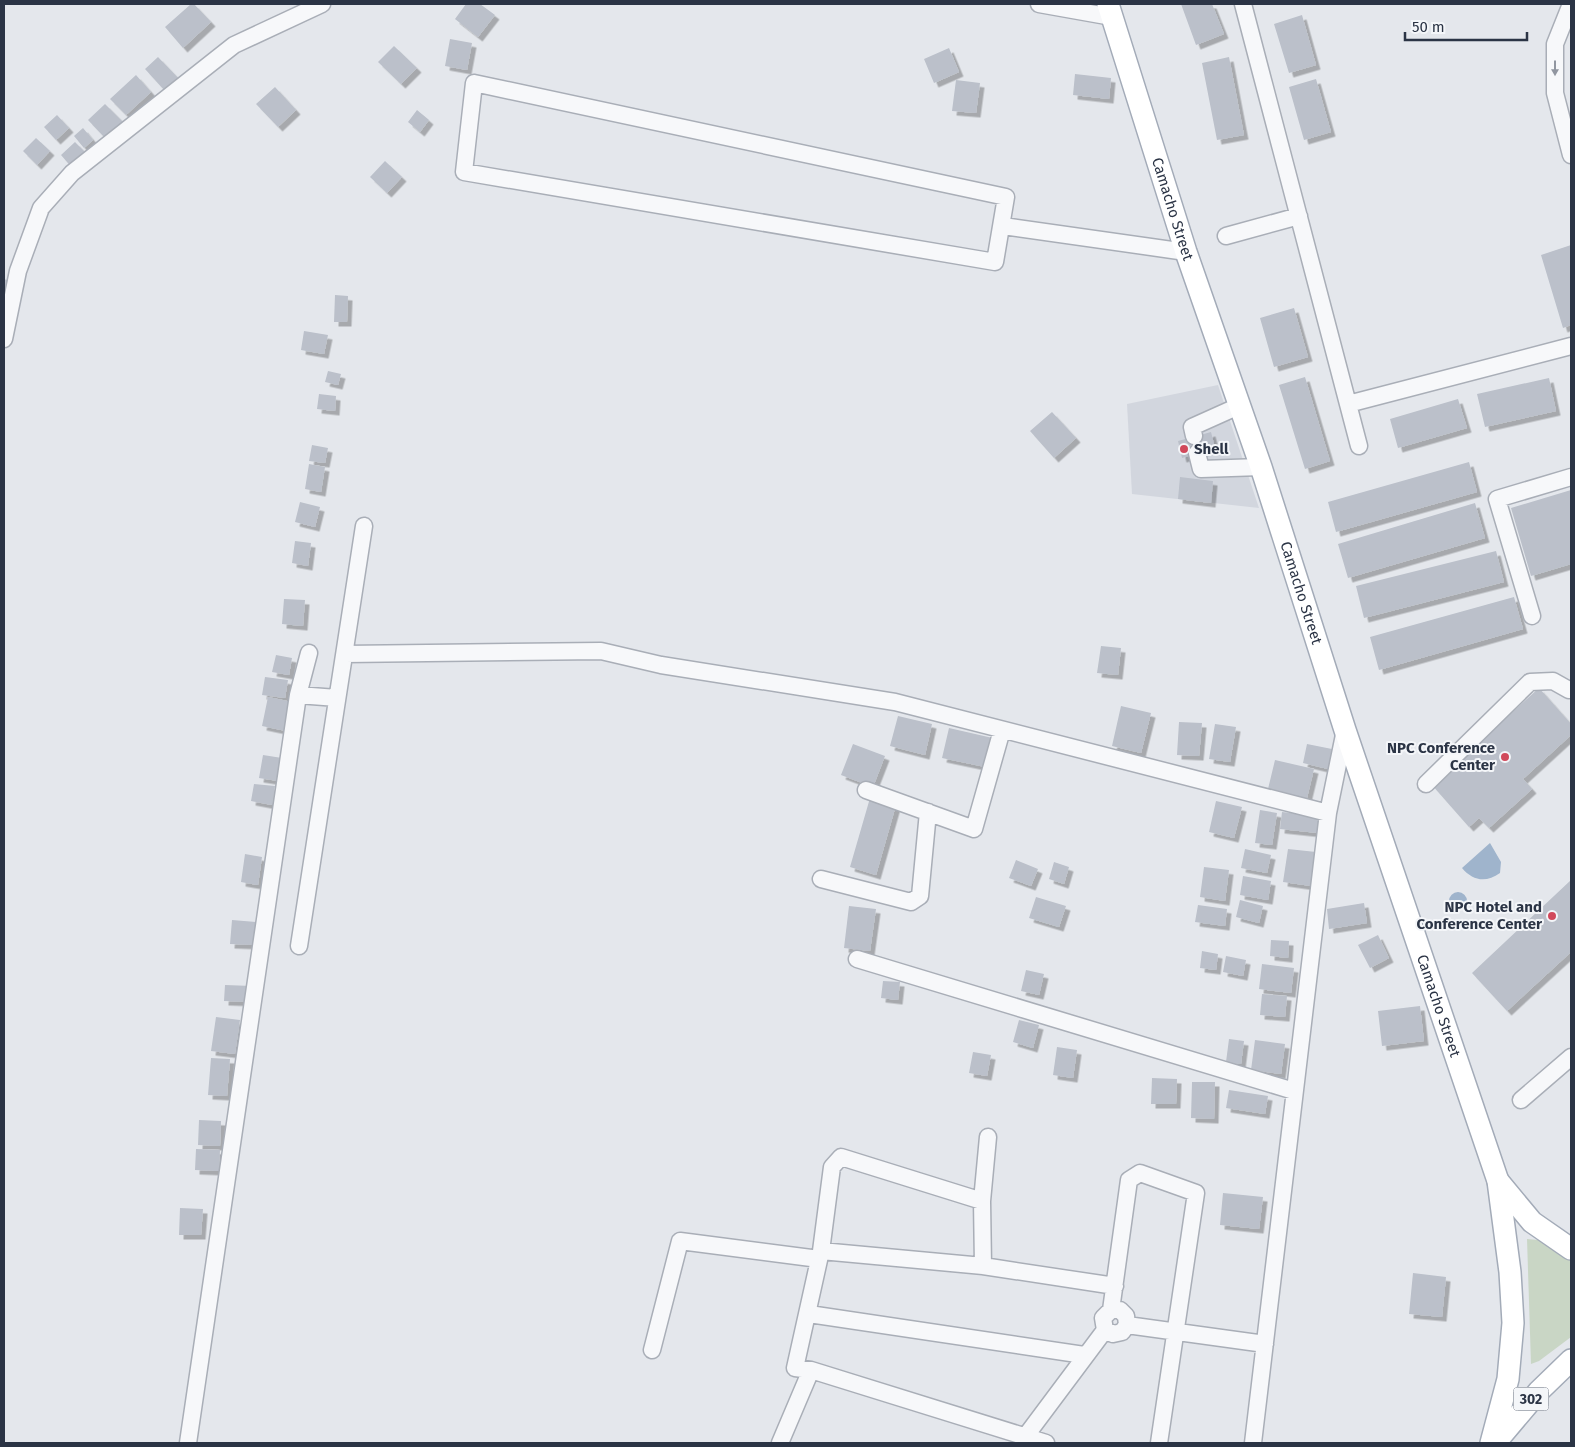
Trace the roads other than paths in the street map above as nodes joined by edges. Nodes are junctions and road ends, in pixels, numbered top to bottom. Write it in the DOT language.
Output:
graph roads {
  1 [pos="322,4"];
  2 [pos="1039,4"];
  3 [pos="1243,4"];
  4 [pos="1571,4"];
  5 [pos="1110,10"];
  6 [pos="1571,155"];
  7 [pos="1299,216"];
  8 [pos="1003,226"];
  9 [pos="1226,236"];
  10 [pos="1186,252"];
  11 [pos="4,339"];
  12 [pos="1571,346"];
  13 [pos="1348,404"];
  14 [pos="1241,405"];
  15 [pos="1194,436"];
  16 [pos="1359,446"];
  17 [pos="1197,453"];
  18 [pos="1261,466"];
  19 [pos="1571,478"];
  20 [pos="364,526"];
  21 [pos="1532,616"];
  22 [pos="309,653"];
  23 [pos="345,654"];
  24 [pos="1571,689"];
  25 [pos="298,695"];
  26 [pos="336,698"];
  27 [pos="1002,730"];
  28 [pos="1345,730"];
  29 [pos="1426,784"];
  30 [pos="866,790"];
  31 [pos="928,812"];
  32 [pos="1328,813"];
  33 [pos="822,879"];
  34 [pos="298,946"];
  35 [pos="857,959"];
  36 [pos="1571,1057"];
  37 [pos="1294,1091"];
  38 [pos="1521,1100"];
  39 [pos="988,1137"];
  40 [pos="1498,1181"];
  41 [pos="982,1201"];
  42 [pos="1571,1249"];
  43 [pos="820,1255"];
  44 [pos="982,1266"];
  45 [pos="1115,1286"];
  46 [pos="1111,1310"];
  47 [pos="809,1314"];
  48 [pos="1127,1325"];
  49 [pos="1105,1330"];
  50 [pos="1176,1332"];
  51 [pos="1265,1344"];
  52 [pos="652,1350"];
  53 [pos="1084,1355"];
  54 [pos="1571,1360"];
  55 [pos="811,1370"];
  56 [pos="1025,1437"];
  57 [pos="188,1443"];
  58 [pos="780,1443"];
  59 [pos="1046,1443"];
  60 [pos="1160,1443"];
  61 [pos="1254,1443"];
  62 [pos="1493,1443"];
  1 -- 11 [label="street"];
  2 -- 5 [label="street"];
  3 -- 7 [label="street"];
  4 -- 6 [label="street, one-way"];
  5 -- 10 [label="main road, Camacho Street"];
  7 -- 9 [label="street"];
  7 -- 13 [label="street"];
  8 -- 8 [label="street"];
  8 -- 10 [label="street"];
  10 -- 14 [label="main road, Camacho Street"];
  12 -- 13 [label="street"];
  13 -- 16 [label="street"];
  14 -- 15 [label="street"];
  14 -- 18 [label="main road, Camacho Street"];
  17 -- 18 [label="street"];
  18 -- 28 [label="main road, Camacho Street"];
  19 -- 21 [label="street"];
  20 -- 23 [label="street"];
  22 -- 25 [label="street"];
  23 -- 26 [label="street"];
  23 -- 27 [label="street"];
  24 -- 29 [label="street"];
  25 -- 26 [label="street"];
  25 -- 57 [label="street"];
  26 -- 34 [label="street"];
  27 -- 31 [label="street"];
  27 -- 32 [label="street"];
  28 -- 32 [label="street"];
  28 -- 40 [label="main road, Camacho Street"];
  30 -- 31 [label="street"];
  31 -- 33 [label="street"];
  32 -- 37 [label="street"];
  35 -- 37 [label="street"];
  36 -- 38 [label="street"];
  37 -- 51 [label="street"];
  39 -- 41 [label="street"];
  40 -- 42 [label="main road, Camacho Street"];
  40 -- 62 [label="main road, Camacho Street"];
  41 -- 43 [label="street"];
  41 -- 44 [label="street"];
  43 -- 44 [label="street"];
  43 -- 47 [label="street"];
  43 -- 52 [label="street"];
  44 -- 45 [label="street"];
  45 -- 46 [label="street"];
  45 -- 50 [label="street"];
  46 -- 48 [label="street"];
  46 -- 49 [label="street"];
  47 -- 53 [label="street"];
  47 -- 55 [label="street"];
  48 -- 49 [label="street"];
  48 -- 50 [label="street"];
  49 -- 53 [label="street"];
  50 -- 51 [label="street"];
  50 -- 60 [label="street"];
  51 -- 61 [label="street"];
  53 -- 56 [label="street"];
  54 -- 62 [label="main road, 302"];
  55 -- 56 [label="street"];
  55 -- 58 [label="street"];
  56 -- 59 [label="street"];
}
